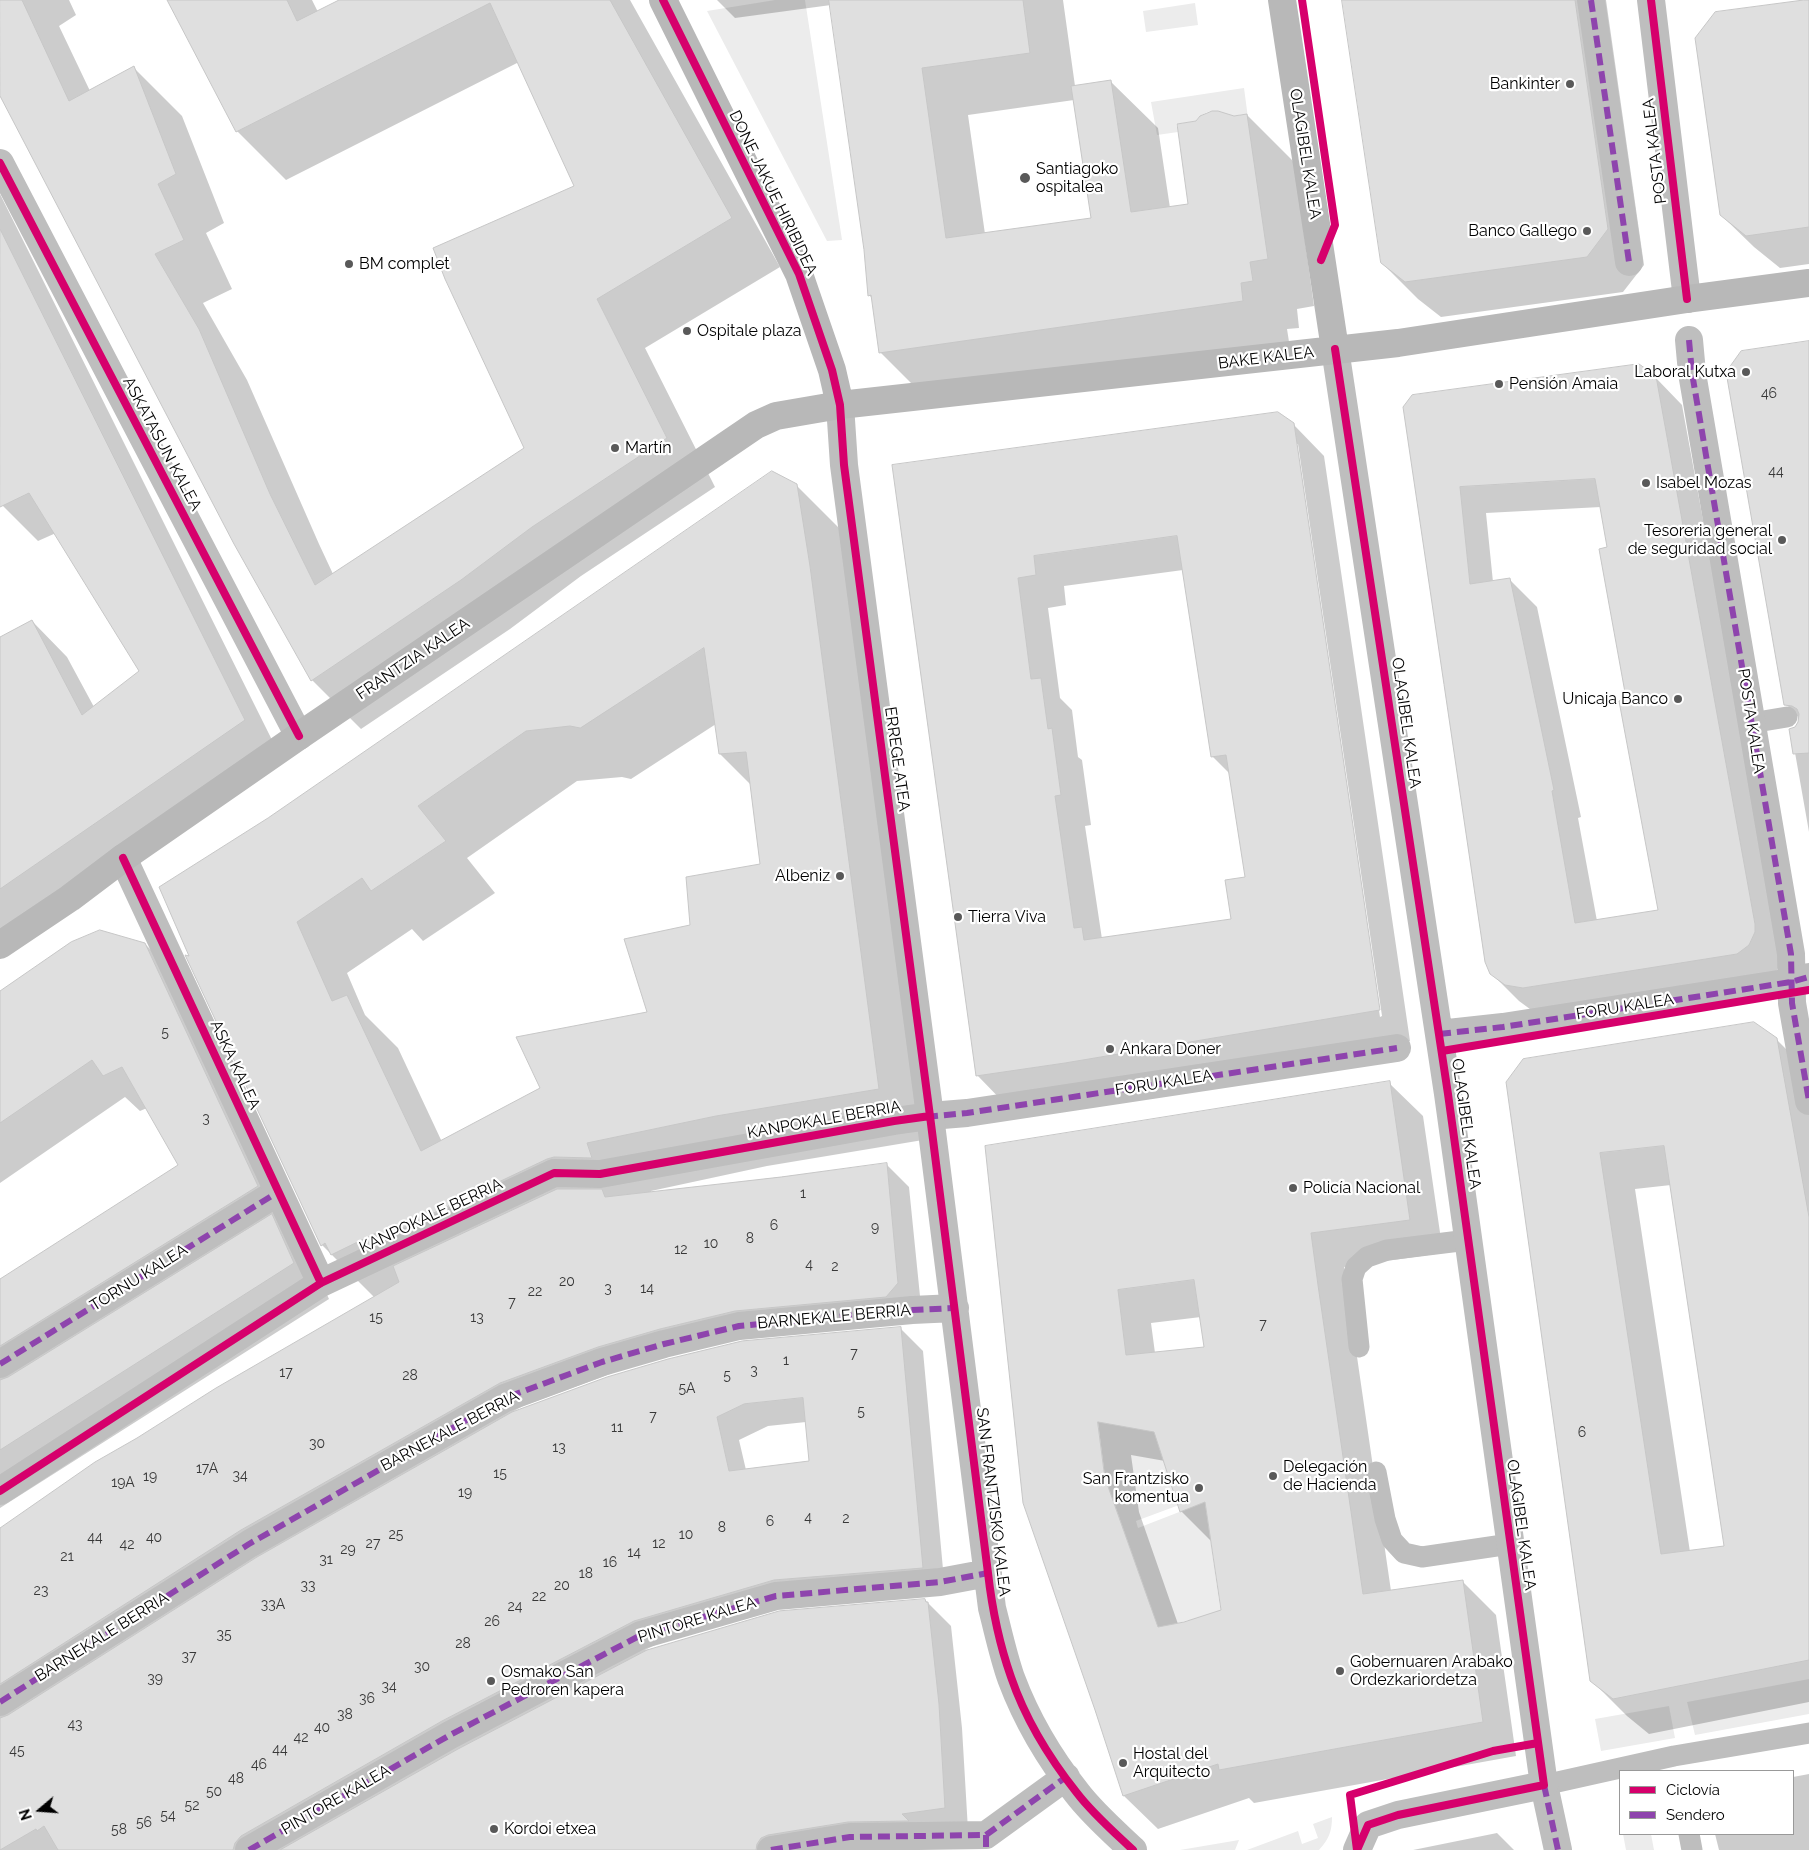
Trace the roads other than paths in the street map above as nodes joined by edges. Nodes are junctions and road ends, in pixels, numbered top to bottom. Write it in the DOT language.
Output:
graph roads {
  1 [pos="664,0"];
  2 [pos="1282,0"];
  3 [pos="1591,0"];
  4 [pos="1651,0"];
  5 [pos="0,163"];
  6 [pos="1629,262"];
  7 [pos="1809,283"];
  8 [pos="1687,299"];
  9 [pos="1689,340"];
  10 [pos="1335,349"];
  11 [pos="840,405"];
  12 [pos="1787,717"];
  13 [pos="1751,723"];
  14 [pos="299,736"];
  15 [pos="123,858"];
  16 [pos="0,945"];
  17 [pos="1800,980"];
  18 [pos="1439,1034"];
  19 [pos="1397,1048"];
  20 [pos="1809,1102"];
  21 [pos="930,1116"];
  22 [pos="278,1192"];
  23 [pos="1468,1240"];
  24 [pos="321,1283"];
  25 [pos="955,1308"];
  26 [pos="1360,1348"];
  27 [pos="0,1364"];
  28 [pos="1376,1472"];
  29 [pos="0,1491"];
  30 [pos="1510,1544"];
  31 [pos="988,1573"];
  32 [pos="0,1702"];
  33 [pos="1809,1733"];
  34 [pos="1675,1764"];
  35 [pos="1638,1770"];
  36 [pos="1619,1773"];
  37 [pos="1066,1777"];
  38 [pos="1544,1785"];
  39 [pos="1689,1835"];
  40 [pos="986,1843"];
  41 [pos="249,1850"];
  42 [pos="771,1850"];
  43 [pos="1132,1850"];
  44 [pos="1357,1850"];
  45 [pos="1558,1850"];
  46 [pos="1692,1850"];
  1 -- 11 [label="main road, DONE JAKUE HIRIBIDEA"];
  2 -- 10 [label="main road, OLAGIBEL KALEA"];
  3 -- 6 [label="street"];
  4 -- 8 [label="street, POSTA KALEA"];
  5 -- 14 [label="street, ASKATASUN KALEA"];
  7 -- 8 [label="main road, BAKE KALEA"];
  8 -- 10 [label="main road, BAKE KALEA"];
  9 -- 13 [label="street, POSTA KALEA"];
  10 -- 11 [label="main road, BAKE KALEA"];
  10 -- 18 [label="street, OLAGIBEL KALEA"];
  11 -- 14 [label="main road, FRANTZIA KALEA"];
  11 -- 21 [label="street, ERREGE ATEA"];
  12 -- 13 [label="lane"];
  13 -- 17 [label="street, POSTA KALEA"];
  14 -- 15 [label="main road, FRANTZIA KALEA"];
  15 -- 16 [label="main road, FRANTZIA KALEA"];
  15 -- 22 [label="street, ASKA KALEA"];
  17 -- 18 [label="street, FORU KALEA"];
  17 -- 20 [label="street, POSTA KALEA"];
  18 -- 23 [label="street, OLAGIBEL KALEA"];
  19 -- 21 [label="street, FORU KALEA"];
  21 -- 24 [label="street, KANPOKALE BERRIA"];
  21 -- 25 [label="street, SAN FRANTZISKO KALEA"];
  22 -- 24 [label="street, ASKA KALEA"];
  22 -- 27 [label="street, TORNU KALEA"];
  23 -- 26 [label="lane"];
  23 -- 30 [label="street, OLAGIBEL KALEA"];
  24 -- 29 [label="street, KANPOKALE BERRIA"];
  25 -- 31 [label="street, SAN FRANTZISKO KALEA"];
  25 -- 32 [label="street, BARNEKALE BERRIA"];
  28 -- 30 [label="lane"];
  30 -- 38 [label="street, OLAGIBEL KALEA"];
  31 -- 37 [label="street, SAN FRANTZISKO KALEA"];
  31 -- 41 [label="street, PINTORE KALEA"];
  33 -- 34 [label="lane"];
  34 -- 35 [label="lane"];
  36 -- 38 [label="lane"];
  37 -- 40 [label="street"];
  37 -- 43 [label="street, SAN FRANTZISKO KALEA"];
  38 -- 44 [label="street"];
  38 -- 45 [label="street, OLAGIBEL KALEA"];
  39 -- 46 [label="lane"];
  40 -- 42 [label="street"];
}
